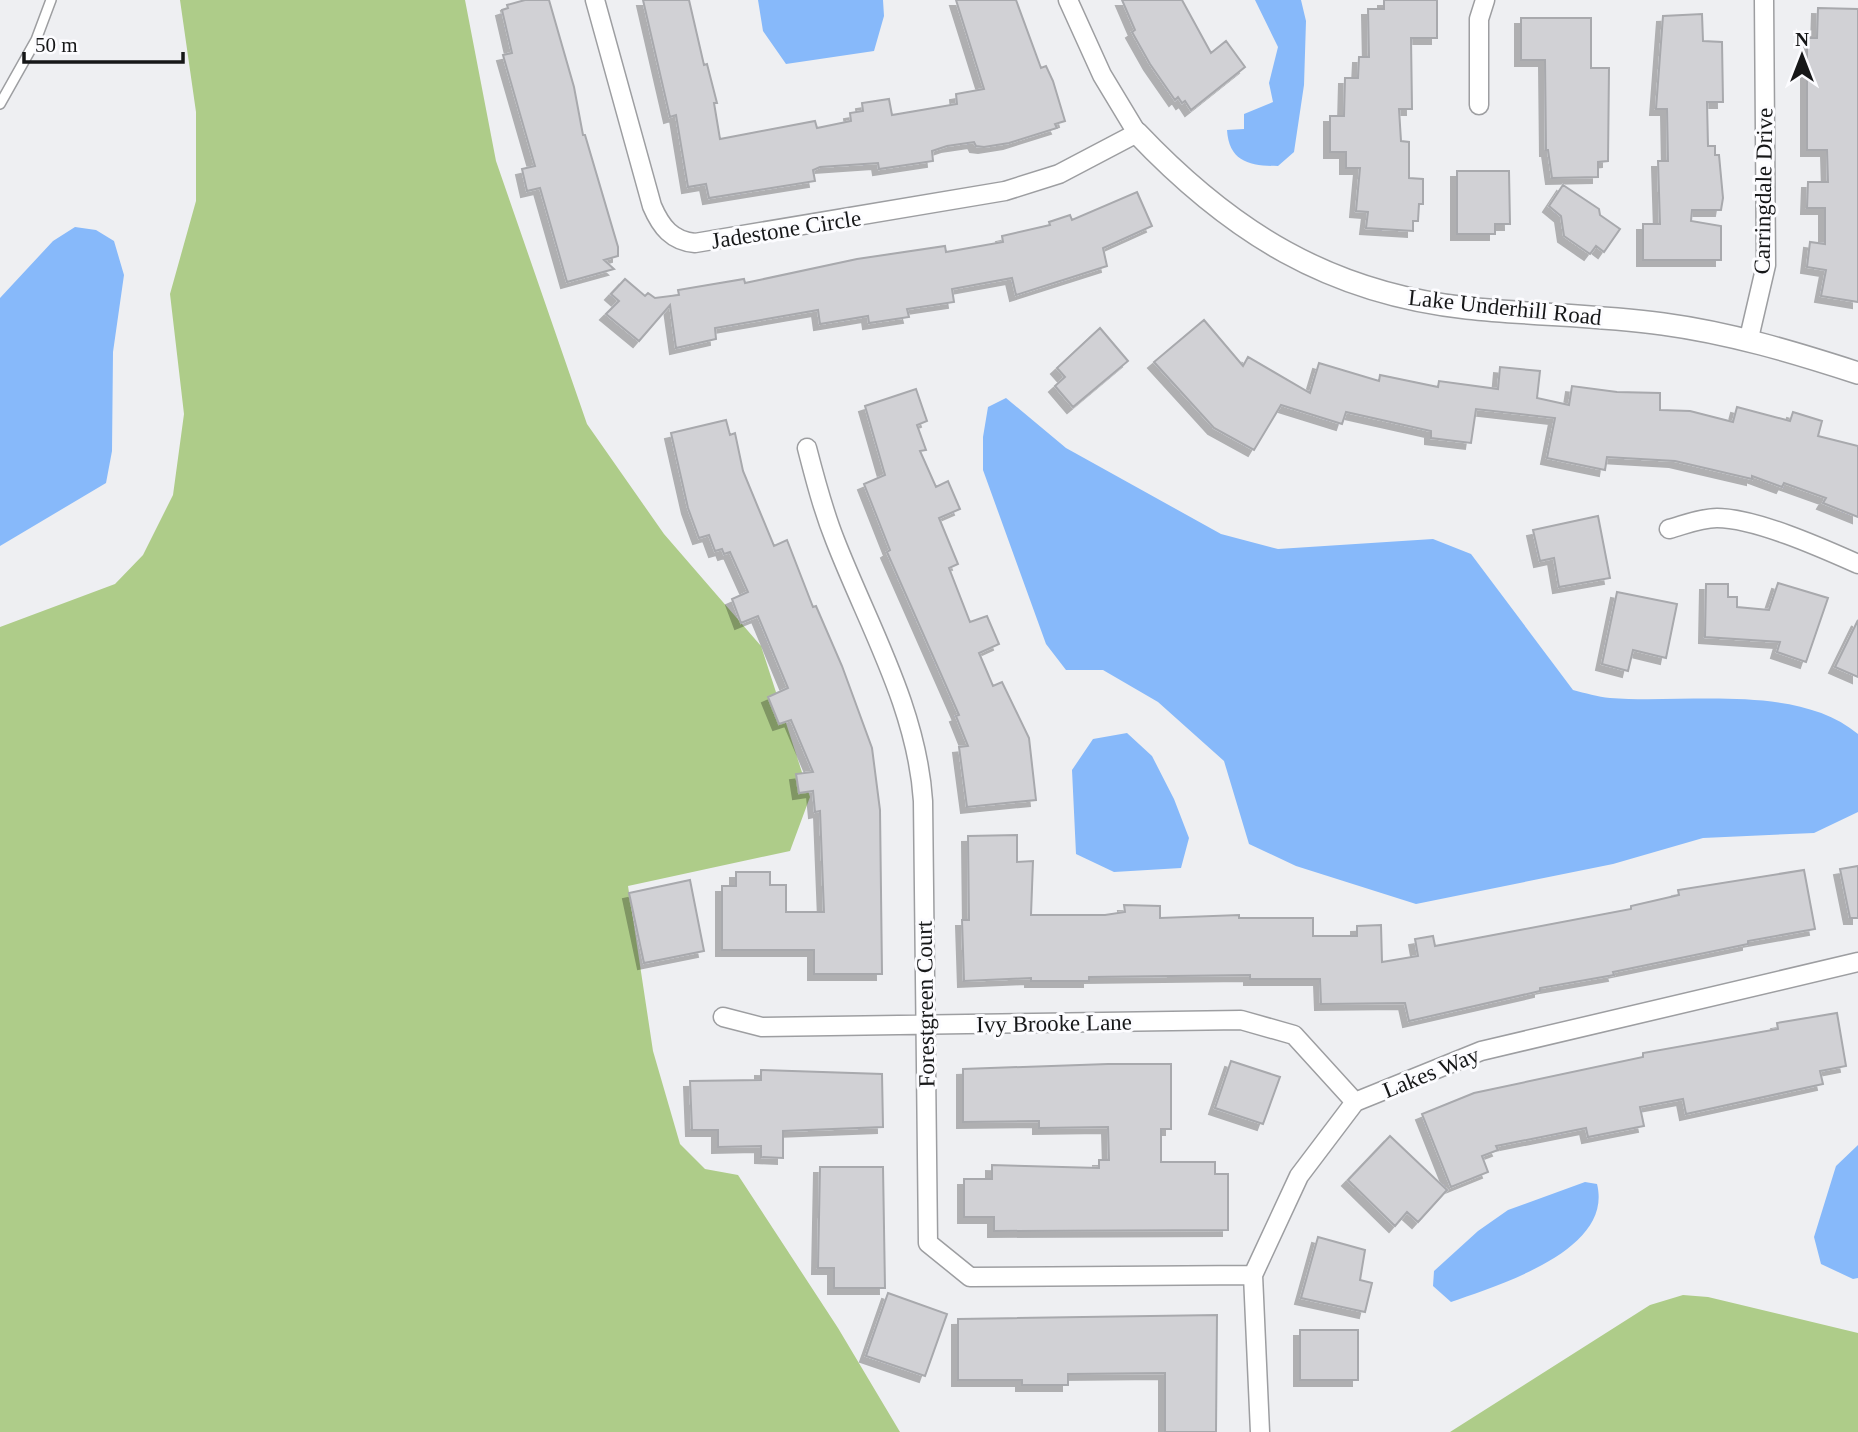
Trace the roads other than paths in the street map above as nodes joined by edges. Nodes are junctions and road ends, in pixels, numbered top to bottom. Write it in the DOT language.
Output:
graph roads {
  1 [pos="51,0"];
  2 [pos="595,0"];
  3 [pos="1068,0"];
  4 [pos="1485,0"];
  5 [pos="1764,0"];
  6 [pos="0,104"];
  7 [pos="1479,105"];
  8 [pos="1137,132"];
  9 [pos="1749,338"];
  10 [pos="1858,373"];
  11 [pos="807,448"];
  12 [pos="1669,529"];
  13 [pos="1858,564"];
  14 [pos="1858,962"];
  15 [pos="723,1017"];
  16 [pos="925,1025"];
  17 [pos="1355,1102"];
  18 [pos="1253,1275"];
  19 [pos="1260,1432"];
  1 -- 6 [label="lane"];
  2 -- 8 [label="street, Jadestone Circle"];
  3 -- 8 [label="street, Lake Underhill Road"];
  4 -- 7 [label="street"];
  5 -- 9 [label="street, Carringdale Drive"];
  8 -- 9 [label="street, Lake Underhill Road"];
  9 -- 10 [label="street, Lake Underhill Road"];
  11 -- 16 [label="street, Forestgreen Court"];
  12 -- 13 [label="street"];
  14 -- 17 [label="street, Lakes Way"];
  15 -- 16 [label="street, Ivy Brooke Lane"];
  16 -- 17 [label="street, Ivy Brooke Lane"];
  16 -- 18 [label="street, Forestgreen Court"];
  17 -- 18 [label="street, Lakes Way"];
  18 -- 19 [label="street, Lakes Way"];
}
